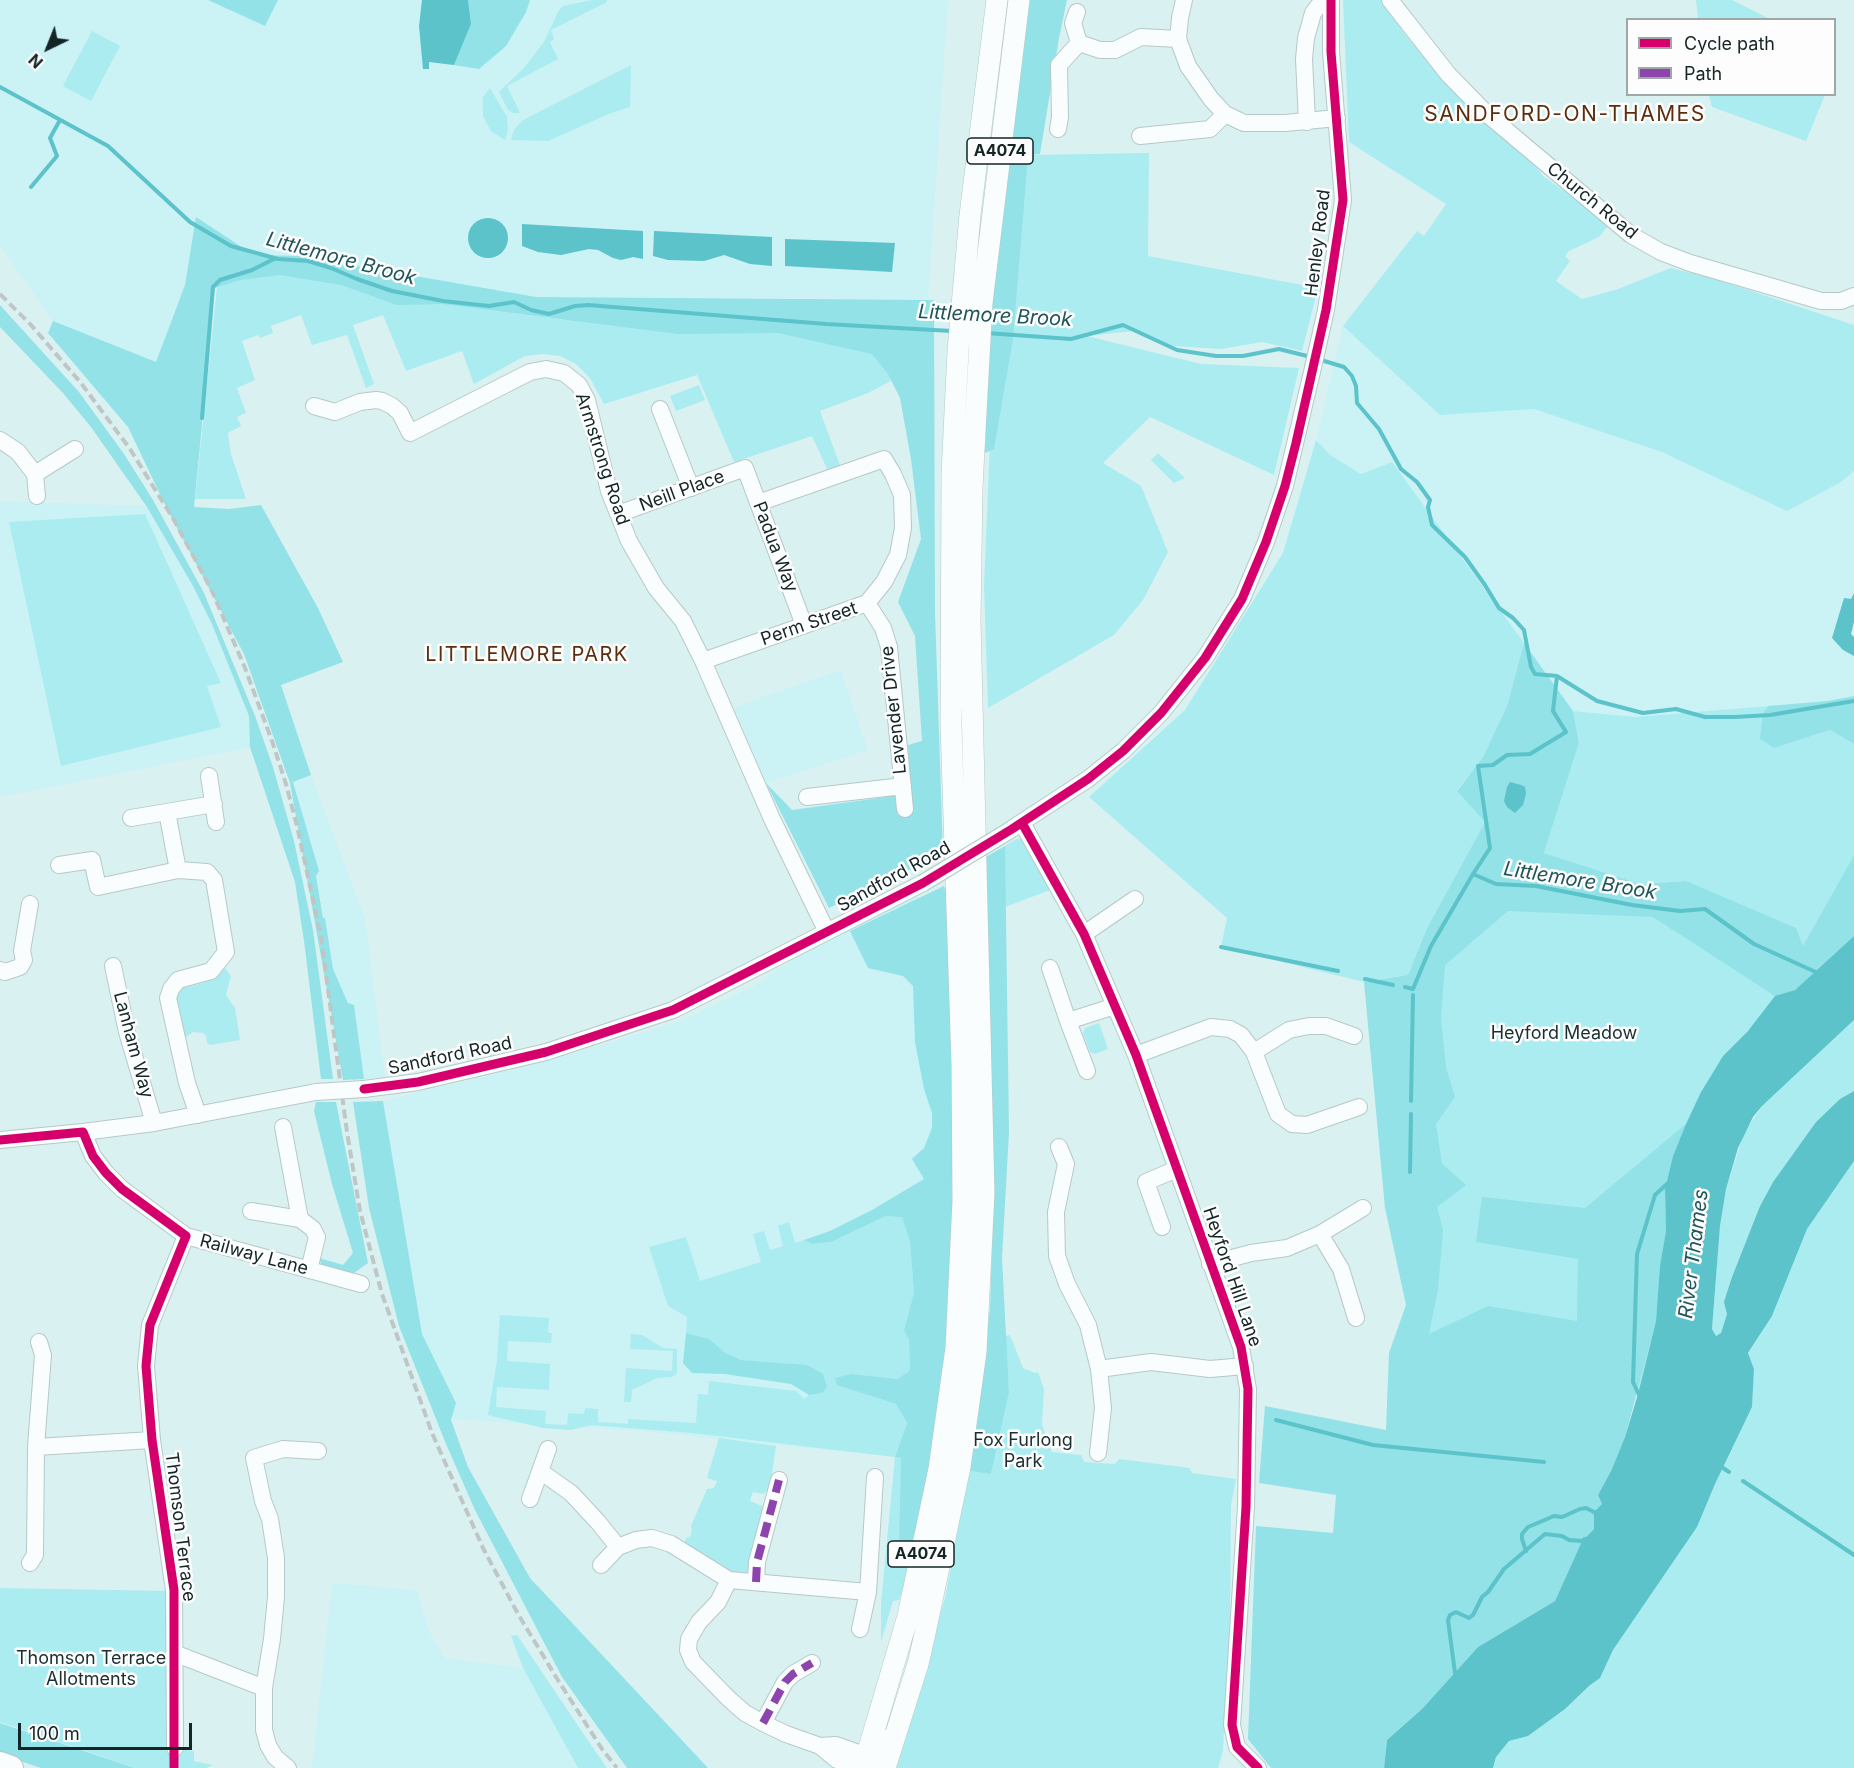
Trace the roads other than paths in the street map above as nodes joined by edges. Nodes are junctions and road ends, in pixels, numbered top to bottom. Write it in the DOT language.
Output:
graph roads {
  1 [pos="982,0"];
  2 [pos="997,0"];
  3 [pos="1019,0"];
  4 [pos="1184,0"];
  5 [pos="1323,0"];
  6 [pos="1331,0"];
  7 [pos="1389,0"];
  8 [pos="1077,12"];
  9 [pos="1178,39"];
  10 [pos="1079,43"];
  11 [pos="1225,114"];
  12 [pos="1337,118"];
  13 [pos="1307,122"];
  14 [pos="1058,129"];
  15 [pos="1140,136"];
  16 [pos="974,173"];
  17 [pos="1854,296"];
  18 [pos="972,302"];
  19 [pos="968,352"];
  20 [pos="314,406"];
  21 [pos="660,409"];
  22 [pos="0,440"];
  23 [pos="75,449"];
  24 [pos="745,468"];
  25 [pos="35,474"];
  26 [pos="1285,486"];
  27 [pos="691,488"];
  28 [pos="37,496"];
  29 [pos="758,503"];
  30 [pos="618,514"];
  31 [pos="867,603"];
  32 [pos="804,625"];
  33 [pos="704,661"];
  34 [pos="209,776"];
  35 [pos="903,786"];
  36 [pos="807,796"];
  37 [pos="214,804"];
  38 [pos="904,809"];
  39 [pos="167,812"];
  40 [pos="131,818"];
  41 [pos="216,822"];
  42 [pos="1017,826"];
  43 [pos="59,865"];
  44 [pos="178,870"];
  45 [pos="1136,899"];
  46 [pos="30,904"];
  47 [pos="827,932"];
  48 [pos="1084,934"];
  49 [pos="226,952"];
  50 [pos="113,966"];
  51 [pos="1050,968"];
  52 [pos="230,969"];
  53 [pos="0,970"];
  54 [pos="1115,1006"];
  55 [pos="1068,1021"];
  56 [pos="1354,1036"];
  57 [pos="1254,1052"];
  58 [pos="1136,1055"];
  59 [pos="1088,1071"];
  60 [pos="1359,1107"];
  61 [pos="198,1115"];
  62 [pos="154,1123"];
  63 [pos="283,1127"];
  64 [pos="83,1132"];
  65 [pos="0,1140"];
  66 [pos="1059,1147"];
  67 [pos="1177,1169"];
  68 [pos="1363,1208"];
  69 [pos="251,1211"];
  70 [pos="300,1219"];
  71 [pos="1162,1227"];
  72 [pos="1320,1234"];
  73 [pos="186,1236"];
  74 [pos="1210,1264"];
  75 [pos="309,1269"];
  76 [pos="361,1284"];
  77 [pos="1356,1318"];
  78 [pos="39,1342"];
  79 [pos="1245,1366"];
  80 [pos="1099,1369"];
  81 [pos="152,1440"];
  82 [pos="36,1447"];
  83 [pos="548,1449"];
  84 [pos="318,1451"];
  85 [pos="1098,1453"];
  86 [pos="540,1471"];
  87 [pos="875,1477"];
  88 [pos="779,1480"];
  89 [pos="530,1499"];
  90 [pos="618,1547"];
  91 [pos="30,1563"];
  92 [pos="601,1564"];
  93 [pos="729,1580"];
  94 [pos="756,1582"];
  95 [pos="868,1592"];
  96 [pos="860,1629"];
  97 [pos="174,1653"];
  98 [pos="812,1662"];
  99 [pos="264,1688"];
  100 [pos="763,1723"];
  101 [pos="820,1746"];
  102 [pos="175,1748"];
  103 [pos="0,1764"];
  104 [pos="838,1764"];
  105 [pos="872,1765"];
  106 [pos="11,1768"];
  107 [pos="288,1768"];
  108 [pos="1258,1768"];
  1 -- 16 [label="main road"];
  2 -- 16 [label="main road, A4074"];
  3 -- 18 [label="main road, A4074"];
  4 -- 9 [label="street"];
  5 -- 13 [label="street"];
  6 -- 12 [label="street, Henley Road"];
  7 -- 17 [label="street, Church Road"];
  8 -- 10 [label="street"];
  9 -- 10 [label="street"];
  9 -- 11 [label="street"];
  10 -- 14 [label="street"];
  11 -- 13 [label="street"];
  11 -- 15 [label="street"];
  12 -- 13 [label="street"];
  12 -- 26 [label="street, Henley Road"];
  16 -- 18 [label="main road, A4074"];
  18 -- 19 [label="main road, A4074"];
  19 -- 105 [label="main road, A4074"];
  19 -- 105 [label="main road, A4074"];
  20 -- 30 [label="street, Armstrong Road"];
  21 -- 27 [label="street"];
  22 -- 25 [label="street"];
  23 -- 25 [label="street"];
  24 -- 27 [label="street, Neill Place"];
  24 -- 29 [label="street, Padua Way"];
  25 -- 28 [label="street"];
  26 -- 42 [label="street, Sandford Road"];
  27 -- 30 [label="street, Neill Place"];
  29 -- 31 [label="street, Perm Street"];
  29 -- 32 [label="street, Padua Way"];
  30 -- 33 [label="street, Armstrong Road"];
  31 -- 32 [label="street, Perm Street"];
  31 -- 35 [label="street, Lavender Drive"];
  32 -- 33 [label="street, Perm Street"];
  33 -- 47 [label="street, Armstrong Road"];
  34 -- 37 [label="street"];
  35 -- 36 [label="street, Lavender Drive"];
  35 -- 38 [label="street, Lavender Drive"];
  37 -- 39 [label="street"];
  37 -- 41 [label="street"];
  39 -- 40 [label="street"];
  39 -- 44 [label="street"];
  42 -- 47 [label="street, Sandford Road, bridge"];
  42 -- 48 [label="street, Heyford Hill Lane"];
  43 -- 44 [label="street"];
  44 -- 49 [label="street"];
  45 -- 48 [label="street"];
  46 -- 53 [label="street"];
  47 -- 61 [label="street, Sandford Road, bridge"];
  48 -- 54 [label="street, Heyford Hill Lane"];
  49 -- 52 [label="street"];
  49 -- 61 [label="street"];
  50 -- 62 [label="street, Lanham Way"];
  51 -- 55 [label="street"];
  54 -- 55 [label="street"];
  54 -- 58 [label="street, Heyford Hill Lane"];
  55 -- 59 [label="street"];
  56 -- 57 [label="street"];
  57 -- 58 [label="street"];
  57 -- 60 [label="street"];
  58 -- 67 [label="street, Heyford Hill Lane"];
  61 -- 62 [label="street, Sandford Road"];
  62 -- 64 [label="street, Sandford Road"];
  63 -- 70 [label="street"];
  64 -- 65 [label="street, Sandford Road"];
  64 -- 73 [label="street, Railway Lane"];
  66 -- 80 [label="street"];
  67 -- 71 [label="street"];
  67 -- 74 [label="street, Heyford Hill Lane"];
  68 -- 72 [label="street"];
  69 -- 70 [label="street"];
  70 -- 75 [label="street"];
  72 -- 74 [label="street"];
  72 -- 77 [label="street"];
  73 -- 75 [label="street, Railway Lane"];
  73 -- 81 [label="street, Thomson Terrace"];
  74 -- 79 [label="street, Heyford Hill Lane"];
  75 -- 76 [label="street, Railway Lane"];
  78 -- 82 [label="street"];
  79 -- 80 [label="street"];
  79 -- 108 [label="street, Heyford Hill Lane"];
  80 -- 85 [label="street"];
  81 -- 82 [label="street"];
  81 -- 97 [label="street, Thomson Terrace"];
  82 -- 91 [label="street"];
  83 -- 86 [label="street"];
  84 -- 99 [label="street"];
  86 -- 89 [label="street"];
  86 -- 90 [label="street"];
  87 -- 95 [label="street"];
  88 -- 94 [label="street"];
  90 -- 92 [label="street"];
  90 -- 93 [label="street"];
  93 -- 94 [label="street"];
  93 -- 100 [label="street"];
  94 -- 95 [label="street"];
  95 -- 96 [label="street"];
  97 -- 99 [label="street"];
  97 -- 102 [label="street, Thomson Terrace"];
  98 -- 100 [label="street"];
  99 -- 107 [label="street"];
  100 -- 101 [label="street"];
  101 -- 104 [label="street"];
  101 -- 105 [label="street"];
  103 -- 106 [label="highway"];
  104 -- 105 [label="street"];
}
